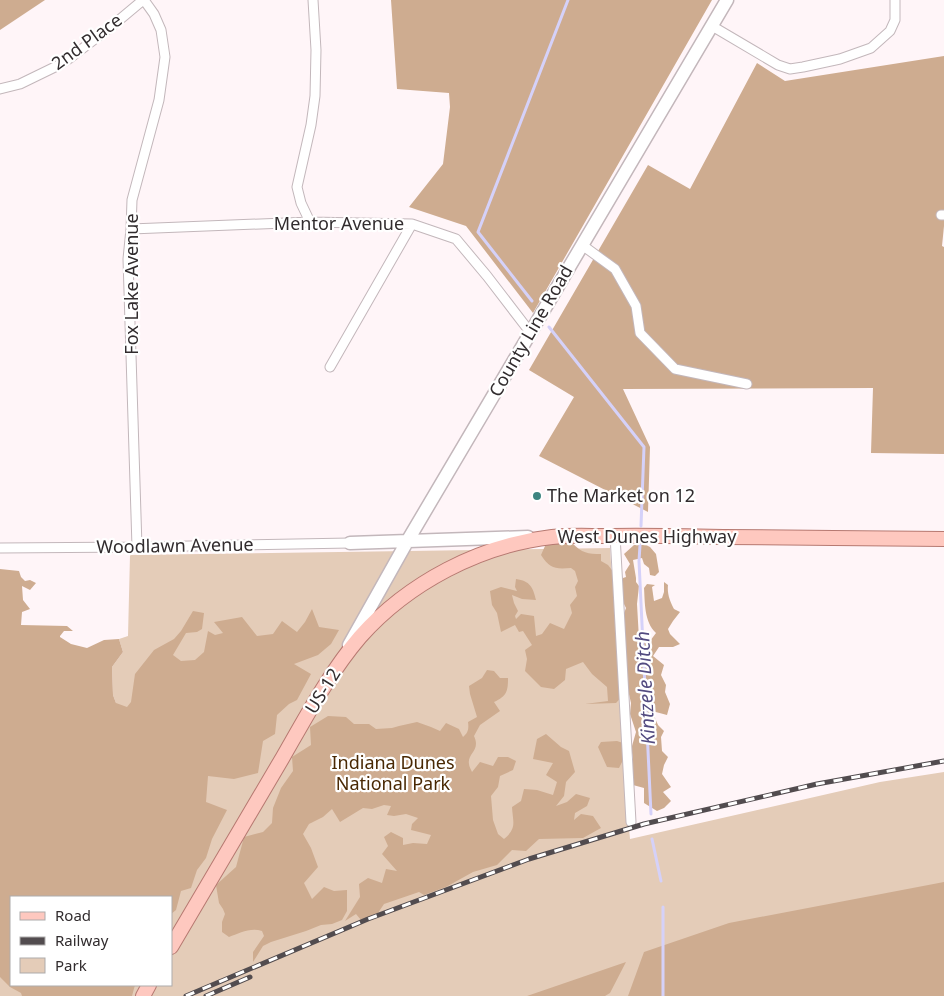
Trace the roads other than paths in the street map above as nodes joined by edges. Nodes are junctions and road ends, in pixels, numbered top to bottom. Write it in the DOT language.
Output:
graph roads {
  1 [pos="143,0"];
  2 [pos="313,0"];
  3 [pos="727,0"];
  4 [pos="895,0"];
  5 [pos="712,26"];
  6 [pos="0,89"];
  7 [pos="310,222"];
  8 [pos="412,224"];
  9 [pos="131,229"];
  10 [pos="582,245"];
  11 [pos="530,332"];
  12 [pos="330,367"];
  13 [pos="747,384"];
  14 [pos="564,536"];
  15 [pos="615,536"];
  16 [pos="944,539"];
  17 [pos="408,540"];
  18 [pos="350,542"];
  19 [pos="137,547"];
  20 [pos="0,548"];
  21 [pos="338,665"];
  22 [pos="631,822"];
  23 [pos="172,945"];
  1 -- 6 [label="street, 2nd Place"];
  1 -- 9 [label="street, Fox Lake Avenue"];
  2 -- 7 [label="street"];
  3 -- 5 [label="street, County Line Road"];
  4 -- 5 [label="street"];
  5 -- 10 [label="street, County Line Road"];
  7 -- 8 [label="street, Mentor Avenue"];
  7 -- 9 [label="street, Mentor Avenue"];
  8 -- 11 [label="street, Mentor Avenue"];
  8 -- 12 [label="street"];
  9 -- 19 [label="street, Fox Lake Avenue"];
  10 -- 11 [label="street, County Line Road"];
  10 -- 13 [label="street"];
  11 -- 17 [label="street, County Line Road"];
  14 -- 15 [label="main road, West Dunes Highway"];
  14 -- 17 [label="street, West Dunes Highway"];
  14 -- 21 [label="main road, US-12"];
  15 -- 16 [label="main road, West Dunes Highway"];
  15 -- 22 [label="street"];
  17 -- 18 [label="street, West Dunes Highway"];
  17 -- 21 [label="street, County Line Road"];
  18 -- 19 [label="street, Woodlawn Avenue"];
  19 -- 20 [label="street, Woodlawn Avenue"];
  21 -- 23 [label="main road, US-12"];
}
